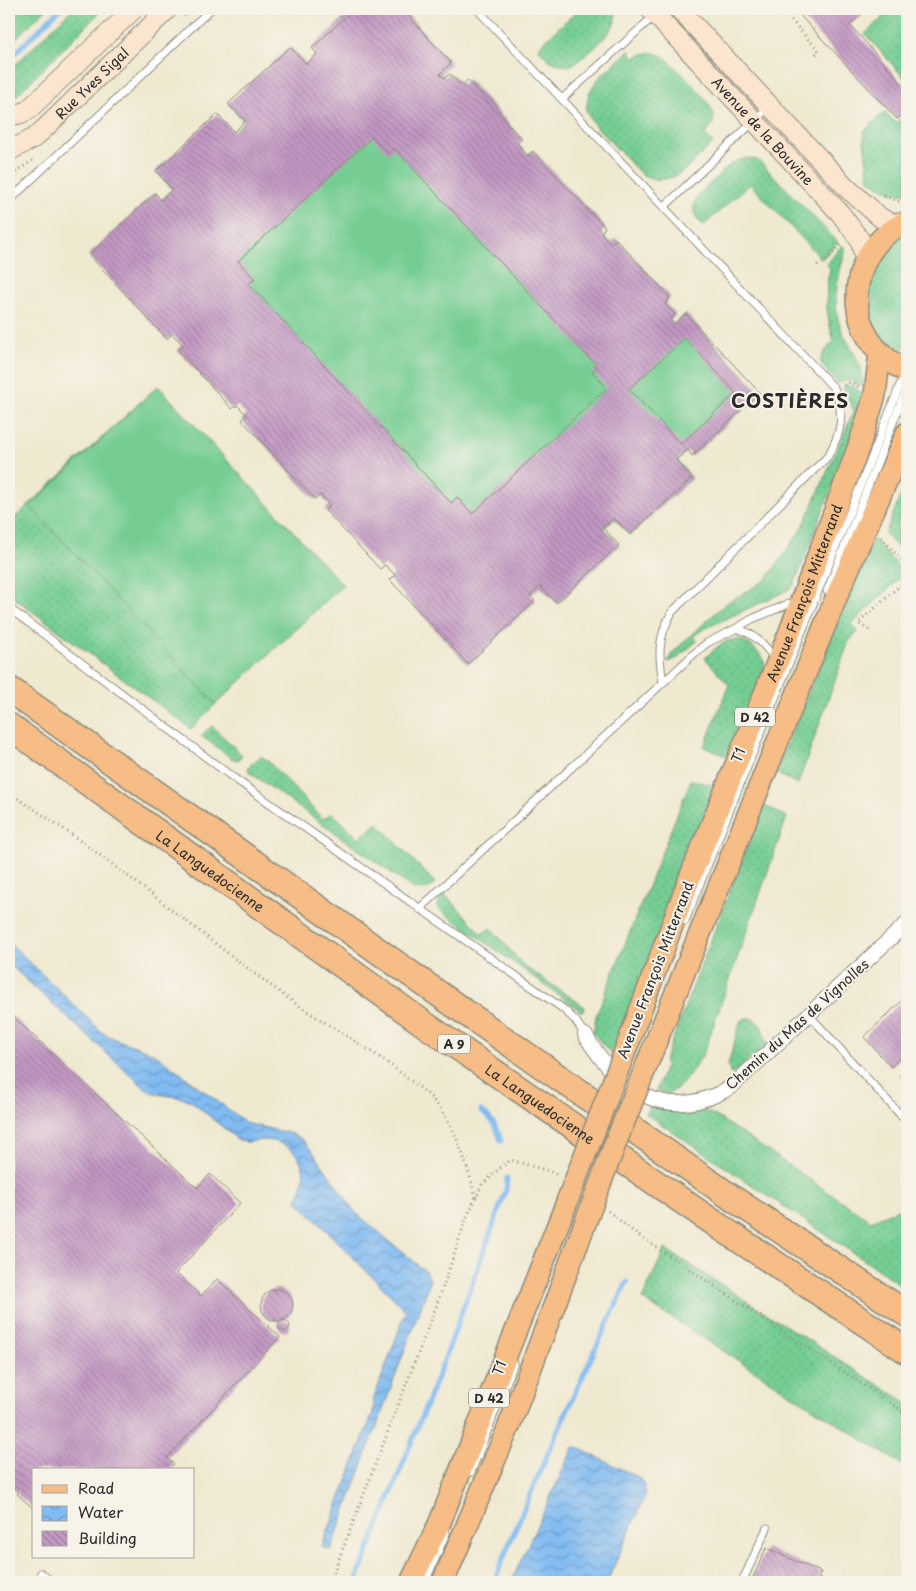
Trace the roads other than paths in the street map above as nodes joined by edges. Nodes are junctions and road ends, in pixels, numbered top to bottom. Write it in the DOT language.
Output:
graph roads {
  1 [pos="134,9"];
  2 [pos="168,9"];
  3 [pos="211,9"];
  4 [pos="477,9"];
  5 [pos="679,9"];
  6 [pos="655,11"];
  7 [pos="562,99"];
  8 [pos="770,106"];
  9 [pos="9,116"];
  10 [pos="754,121"];
  11 [pos="9,152"];
  12 [pos="9,200"];
  13 [pos="664,207"];
  14 [pos="906,216"];
  15 [pos="866,260"];
  16 [pos="880,352"];
  17 [pos="907,374"];
  18 [pos="907,433"];
  19 [pos="907,528"];
  20 [pos="907,538"];
  21 [pos="826,596"];
  22 [pos="801,600"];
  23 [pos="9,608"];
  24 [pos="737,628"];
  25 [pos="777,663"];
  26 [pos="800,667"];
  27 [pos="663,681"];
  28 [pos="9,688"];
  29 [pos="9,726"];
  30 [pos="419,909"];
  31 [pos="907,923"];
  32 [pos="681,931"];
  33 [pos="648,1014"];
  34 [pos="809,1015"];
  35 [pos="585,1035"];
  36 [pos="641,1045"];
  37 [pos="907,1122"];
  38 [pos="574,1218"];
  39 [pos="557,1248"];
  40 [pos="907,1314"];
  41 [pos="907,1351"];
  42 [pos="518,1353"];
  43 [pos="504,1416"];
  44 [pos="501,1425"];
  45 [pos="468,1481"];
  46 [pos="450,1524"];
  47 [pos="767,1528"];
  48 [pos="41,1573"];
  49 [pos="52,1582"];
  50 [pos="411,1582"];
  51 [pos="425,1582"];
  52 [pos="435,1582"];
  53 [pos="443,1582"];
  54 [pos="742,1582"];
  1 -- 9 [label="street, Rue Yves Sigal"];
  2 -- 11 [label="street, Rue Yves Sigal"];
  3 -- 12 [label="lane"];
  4 -- 7 [label="lane"];
  5 -- 8 [label="street, Avenue de la Bouvine"];
  6 -- 7 [label="lane"];
  6 -- 10 [label="street, Avenue de la Bouvine"];
  7 -- 13 [label="lane"];
  8 -- 10 [label="lane"];
  8 -- 14 [label="street, Avenue de la Bouvine"];
  10 -- 13 [label="lane"];
  10 -- 15 [label="street, Avenue de la Bouvine"];
  13 -- 27 [label="lane"];
  14 -- 15 [label="main road"];
  15 -- 16 [label="main road"];
  16 -- 17 [label="main road"];
  16 -- 22 [label="main road, Avenue François Mitterrand / D 42"];
  17 -- 21 [label="lane"];
  17 -- 32 [label="lane, T1 / T1"];
  18 -- 36 [label="main road, Avenue François Mitterrand / D 42"];
  19 -- 20 [label="lane"];
  22 -- 24 [label="lane"];
  22 -- 25 [label="main road, Avenue François Mitterrand / D 42"];
  23 -- 30 [label="lane"];
  24 -- 25 [label="lane"];
  24 -- 27 [label="lane"];
  25 -- 36 [label="main road, Avenue François Mitterrand / D 42"];
  26 -- 36 [label="lane, T1 / T1"];
  27 -- 30 [label="lane"];
  28 -- 40 [label="highway, A 9"];
  29 -- 41 [label="highway, La Languedocienne / A 9"];
  30 -- 35 [label="lane"];
  31 -- 34 [label="street, Chemin du Mas de Vignolles"];
  33 -- 36 [label="lane"];
  34 -- 35 [label="street, Chemin du Mas de Vignolles"];
  34 -- 37 [label="lane"];
  36 -- 38 [label="main road, Avenue François Mitterrand / D 42, bridge"];
  38 -- 39 [label="lane"];
  38 -- 43 [label="lane, T1 / T1"];
  38 -- 50 [label="main road, Avenue François Mitterrand / D 42"];
  38 -- 53 [label="main road, Avenue François Mitterrand / D 42"];
  42 -- 45 [label="lane, T1 / T1"];
  44 -- 52 [label="lane"];
  46 -- 51 [label="lane"];
  47 -- 54 [label="lane"];
  48 -- 49 [label="lane"];
}
